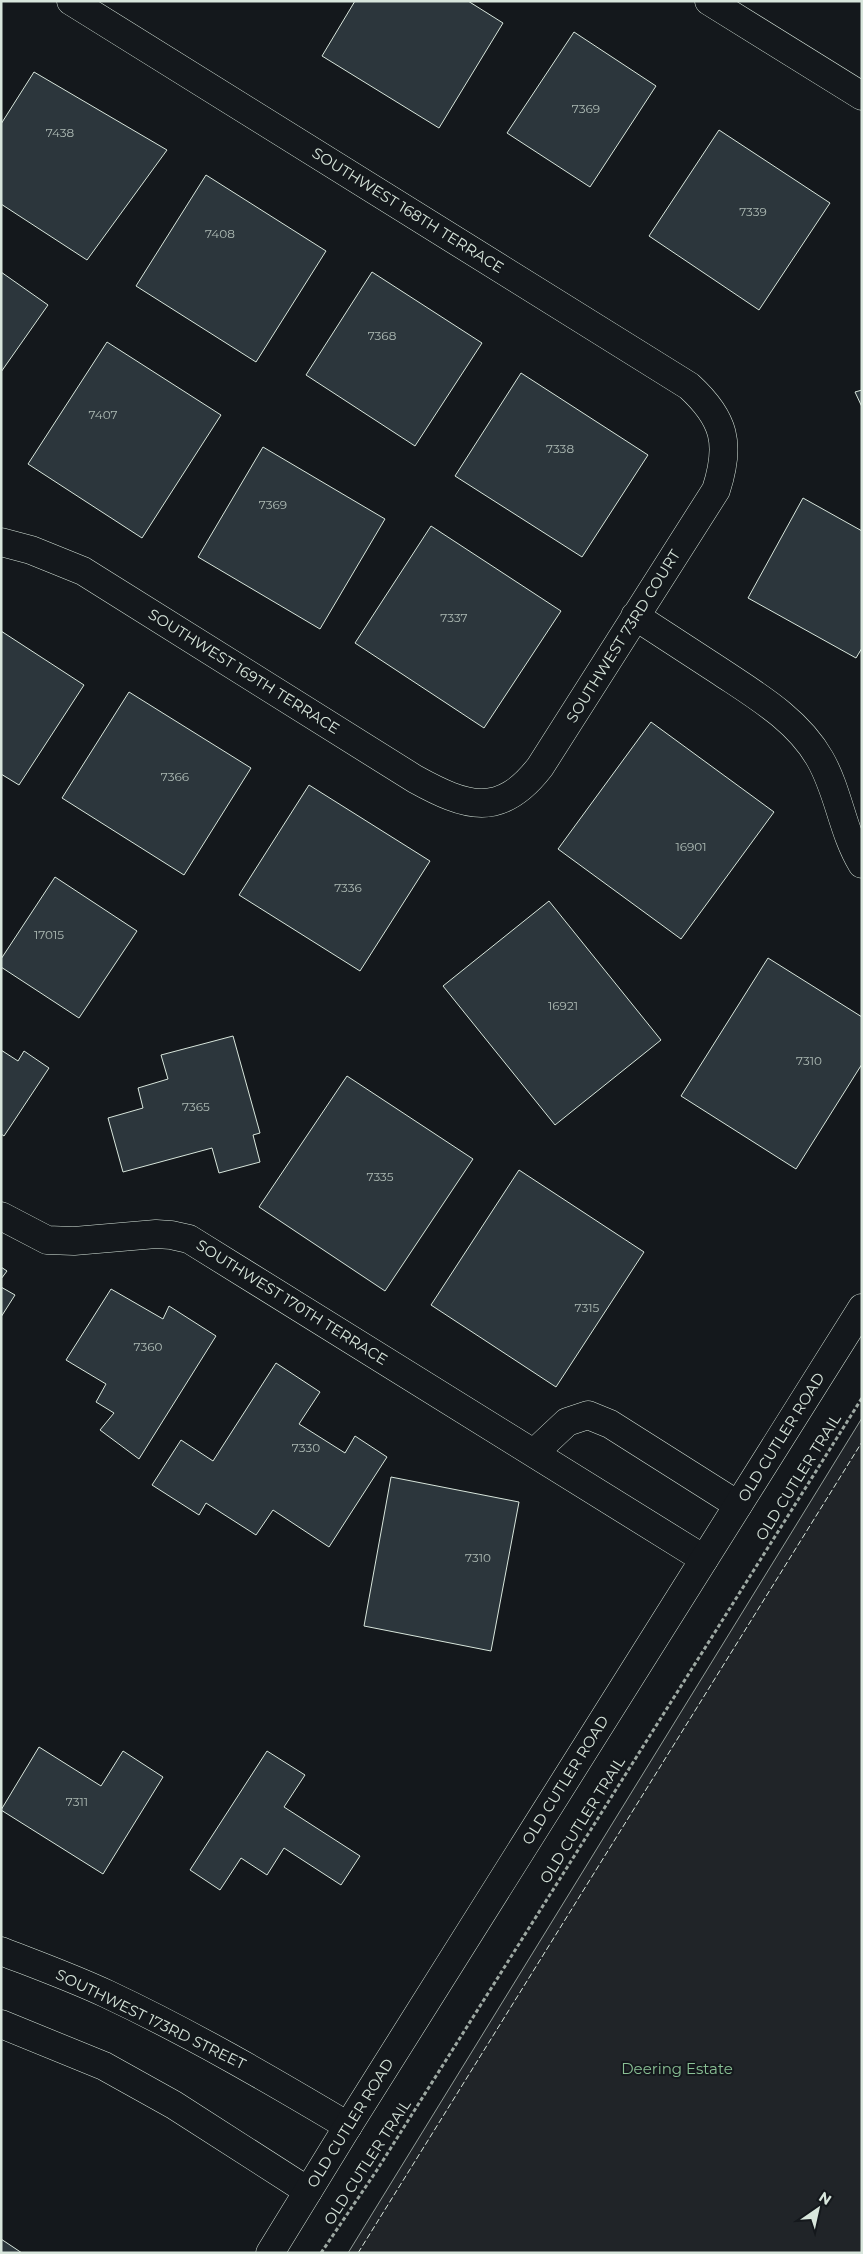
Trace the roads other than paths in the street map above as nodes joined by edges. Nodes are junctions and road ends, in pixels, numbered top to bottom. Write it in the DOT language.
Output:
graph roads {
  1 [pos="71,1"];
  2 [pos="709,1"];
  3 [pos="862,96"];
  4 [pos="724,438"];
  5 [pos="1,542"];
  6 [pos="635,616"];
  7 [pos="483,803"];
  8 [pos="862,864"];
  9 [pos="1,1216"];
  10 [pos="862,1308"];
  11 [pos="534,1453"];
  12 [pos="738,1505"];
  13 [pos="704,1559"];
  14 [pos="1,1951"];
  15 [pos="1,2024"];
  16 [pos="348,2126"];
  17 [pos="308,2190"];
  18 [pos="270,2253"];
  1 -- 4 [label="street, SOUTHWEST 168TH TERRACE"];
  2 -- 3 [label="street"];
  4 -- 6 [label="street, SOUTHWEST 73RD COURT"];
  5 -- 7 [label="street, SOUTHWEST 169TH TERRACE"];
  6 -- 7 [label="street, SOUTHWEST 73RD COURT"];
  6 -- 8 [label="street"];
  9 -- 11 [label="street, SOUTHWEST 170TH TERRACE"];
  10 -- 12 [label="street, OLD CUTLER ROAD"];
  11 -- 12 [label="street"];
  11 -- 13 [label="street, SOUTHWEST 170TH TERRACE"];
  12 -- 13 [label="street, OLD CUTLER ROAD"];
  13 -- 16 [label="street, OLD CUTLER ROAD"];
  14 -- 16 [label="street, SOUTHWEST 173RD STREET"];
  15 -- 17 [label="street"];
  16 -- 17 [label="street, OLD CUTLER ROAD"];
  17 -- 18 [label="street, OLD CUTLER ROAD"];
}
